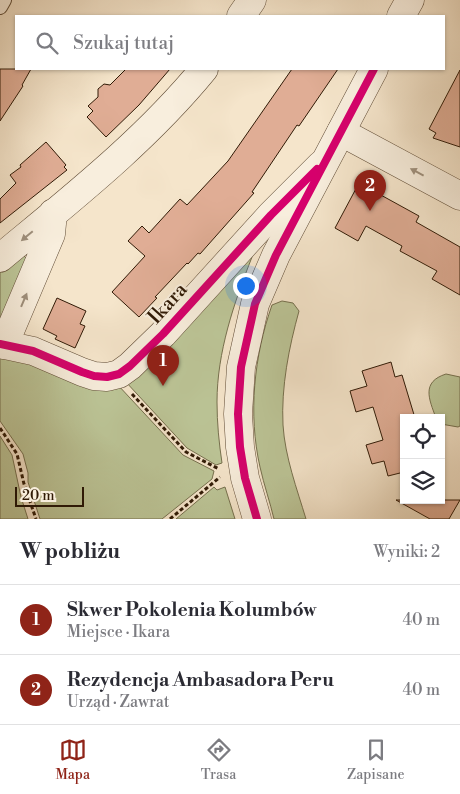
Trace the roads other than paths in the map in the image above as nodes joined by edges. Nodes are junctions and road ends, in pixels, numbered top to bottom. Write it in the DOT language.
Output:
graph roads {
  1 [pos="4,0"];
  2 [pos="252,0"];
  3 [pos="410,0"];
  4 [pos="0,7"];
  5 [pos="243,15"];
  6 [pos="402,15"];
  7 [pos="203,70"];
  8 [pos="373,70"];
  9 [pos="341,132"];
  10 [pos="324,162"];
  11 [pos="460,196"];
  12 [pos="54,214"];
  13 [pos="0,258"];
  14 [pos="2,344"];
  15 [pos="257,519"];
  1 -- 4 [label="lane"];
  2 -- 5 [label="street"];
  3 -- 6 [label="street"];
  7 -- 12 [label="street"];
  8 -- 9 [label="street"];
  9 -- 10 [label="street"];
  11 -- 9 [label="street, one-way"];
  10 -- 14 [label="street, Ikara"];
  10 -- 15 [label="street"];
  12 -- 13 [label="street, one-way"];
  14 -- 12 [label="street, Ikara, one-way"];
}
